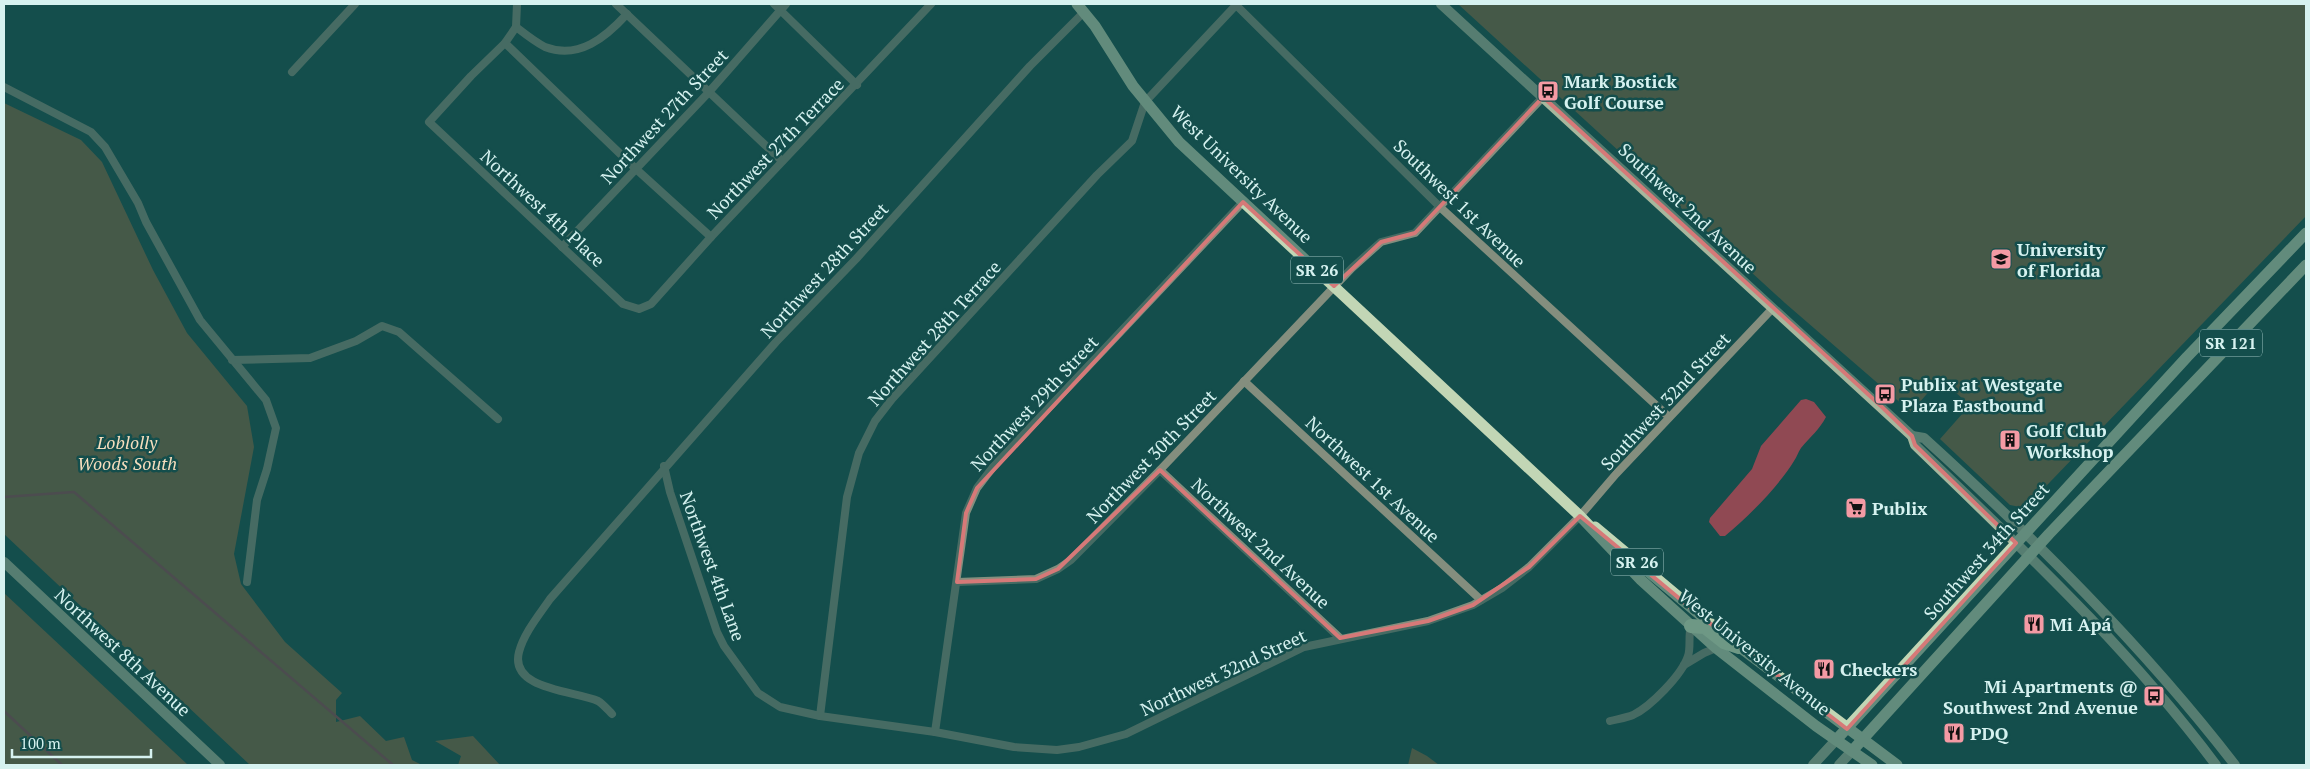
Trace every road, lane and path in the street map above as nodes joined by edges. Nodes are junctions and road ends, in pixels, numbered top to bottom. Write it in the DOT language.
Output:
graph roads {
  1 [pos="355,4"];
  2 [pos="517,4"];
  3 [pos="616,4"];
  4 [pos="774,4"];
  5 [pos="930,4"];
  6 [pos="1441,4"];
  7 [pos="1236,5"];
  8 [pos="783,7"];
  9 [pos="1080,8"];
  10 [pos="627,14"];
  11 [pos="516,27"];
  12 [pos="505,43"];
  13 [pos="292,72"];
  14 [pos="857,85"];
  15 [pos="4,87"];
  16 [pos="709,92"];
  17 [pos="1543,97"];
  18 [pos="1145,102"];
  19 [pos="782,161"];
  20 [pos="636,169"];
  21 [pos="1244,202"];
  22 [pos="1441,208"];
  23 [pos="2306,233"];
  24 [pos="711,237"];
  25 [pos="562,248"];
  26 [pos="2306,265"];
  27 [pos="1334,286"];
  28 [pos="1773,308"];
  29 [pos="639,309"];
  30 [pos="232,360"];
  31 [pos="1244,381"];
  32 [pos="1669,417"];
  33 [pos="498,419"];
  34 [pos="1912,436"];
  35 [pos="664,466"];
  36 [pos="1160,470"];
  37 [pos="1580,516"];
  38 [pos="2025,532"];
  39 [pos="2016,543"];
  40 [pos="2039,546"];
  41 [pos="2029,556"];
  42 [pos="4,562"];
  43 [pos="247,582"];
  44 [pos="957,582"];
  45 [pos="1480,600"];
  46 [pos="1691,626"];
  47 [pos="1340,638"];
  48 [pos="1739,647"];
  49 [pos="1716,648"];
  50 [pos="1684,664"];
  51 [pos="612,714"];
  52 [pos="820,716"];
  53 [pos="1610,721"];
  54 [pos="1847,729"];
  55 [pos="935,732"];
  56 [pos="1836,740"];
  57 [pos="1862,740"];
  58 [pos="1852,751"];
  59 [pos="220,765"];
  60 [pos="1813,765"];
  61 [pos="1839,765"];
  62 [pos="1872,765"];
  63 [pos="1897,765"];
  64 [pos="2216,765"];
  65 [pos="2235,765"];
  1 -- 13 [label="street"];
  2 -- 11 [label="street"];
  3 -- 10 [label="street"];
  4 -- 8 [label="street"];
  5 -- 14 [label="street, Northwest 27th Terrace"];
  6 -- 17 [label="main road, Southwest 2nd Avenue"];
  7 -- 18 [label="street"];
  7 -- 22 [label="street, Southwest 1st Avenue"];
  8 -- 14 [label="street"];
  8 -- 16 [label="street, Northwest 27th Street"];
  9 -- 18 [label="main road, West University Avenue / SR 26"];
  9 -- 35 [label="street, Northwest 28th Street"];
  10 -- 11 [label="street"];
  10 -- 16 [label="street"];
  11 -- 12 [label="street"];
  12 -- 20 [label="street"];
  12 -- 25 [label="street, Northwest 4th Place"];
  14 -- 19 [label="street, Northwest 27th Terrace"];
  15 -- 30 [label="street"];
  16 -- 19 [label="street"];
  16 -- 20 [label="street, Northwest 27th Street"];
  17 -- 22 [label="street, Northwest 30th Street"];
  17 -- 28 [label="main road, Southwest 2nd Avenue"];
  18 -- 21 [label="main road, West University Avenue / SR 26"];
  18 -- 52 [label="street, Northwest 28th Terrace"];
  19 -- 24 [label="street, Northwest 27th Terrace"];
  20 -- 24 [label="street"];
  20 -- 25 [label="street, Northwest 27th Street"];
  21 -- 27 [label="main road, West University Avenue / SR 26"];
  21 -- 44 [label="street, Northwest 29th Street"];
  22 -- 27 [label="street, Northwest 30th Street"];
  22 -- 32 [label="street, Southwest 1st Avenue"];
  23 -- 38 [label="main road, Southwest 34th Street / SR 121"];
  24 -- 29 [label="street, Northwest 27th Terrace"];
  25 -- 29 [label="street, Northwest 4th Place"];
  26 -- 40 [label="main road, Southwest 34th Street / SR 121"];
  27 -- 31 [label="street, Northwest 30th Street"];
  27 -- 37 [label="main road, West University Avenue / SR 26"];
  28 -- 32 [label="street, Southwest 32nd Street"];
  28 -- 34 [label="main road, Southwest 2nd Avenue"];
  30 -- 33 [label="street"];
  30 -- 43 [label="street"];
  31 -- 36 [label="street, Northwest 30th Street"];
  31 -- 45 [label="street, Northwest 1st Avenue"];
  32 -- 37 [label="street, Southwest 32nd Street"];
  34 -- 38 [label="main road, Southwest 2nd Avenue"];
  34 -- 39 [label="main road, Southwest 2nd Avenue"];
  35 -- 51 [label="street, Northwest 28th Street"];
  35 -- 52 [label="street, Northwest 4th Lane"];
  36 -- 44 [label="street, Northwest 30th Street"];
  36 -- 47 [label="street, Northwest 2nd Avenue"];
  37 -- 45 [label="street, Northwest 32nd Street"];
  37 -- 46 [label="main road, West University Avenue / SR 26"];
  37 -- 48 [label="main road, West University Avenue / SR 26"];
  38 -- 39 [label="main road, Southwest 34th Street / SR 121"];
  38 -- 40 [label="main road, Southwest 2nd Avenue"];
  39 -- 41 [label="main road, Southwest 2nd Avenue"];
  39 -- 54 [label="main road, Southwest 34th Street / SR 121"];
  40 -- 41 [label="main road, Southwest 34th Street / SR 121"];
  40 -- 65 [label="main road, Southwest 2nd Avenue"];
  41 -- 57 [label="main road, Southwest 34th Street / SR 121"];
  41 -- 64 [label="main road, Southwest 2nd Avenue"];
  42 -- 59 [label="main road, Northwest 8th Avenue"];
  44 -- 55 [label="street, Northwest 29th Street"];
  45 -- 47 [label="street, Northwest 32nd Street"];
  46 -- 48 [label="highway"];
  46 -- 49 [label="main road, West University Avenue / SR 26"];
  46 -- 50 [label="street"];
  47 -- 55 [label="street, Northwest 32nd Street"];
  48 -- 54 [label="main road, West University Avenue / SR 26"];
  49 -- 50 [label="street"];
  49 -- 56 [label="main road, West University Avenue / SR 26"];
  50 -- 53 [label="street"];
  52 -- 55 [label="street, Northwest 4th Lane"];
  54 -- 56 [label="main road, Southwest 34th Street / SR 121"];
  54 -- 57 [label="main road, West University Avenue / SR 26"];
  56 -- 58 [label="main road, West University Avenue / SR 26"];
  56 -- 60 [label="main road, SR 121"];
  57 -- 58 [label="main road, Southwest 34th Street / SR 121"];
  57 -- 63 [label="main road, West University Avenue / SR 26"];
  58 -- 61 [label="main road, SR 121"];
  58 -- 62 [label="main road, West University Avenue / SR 26"];
}
